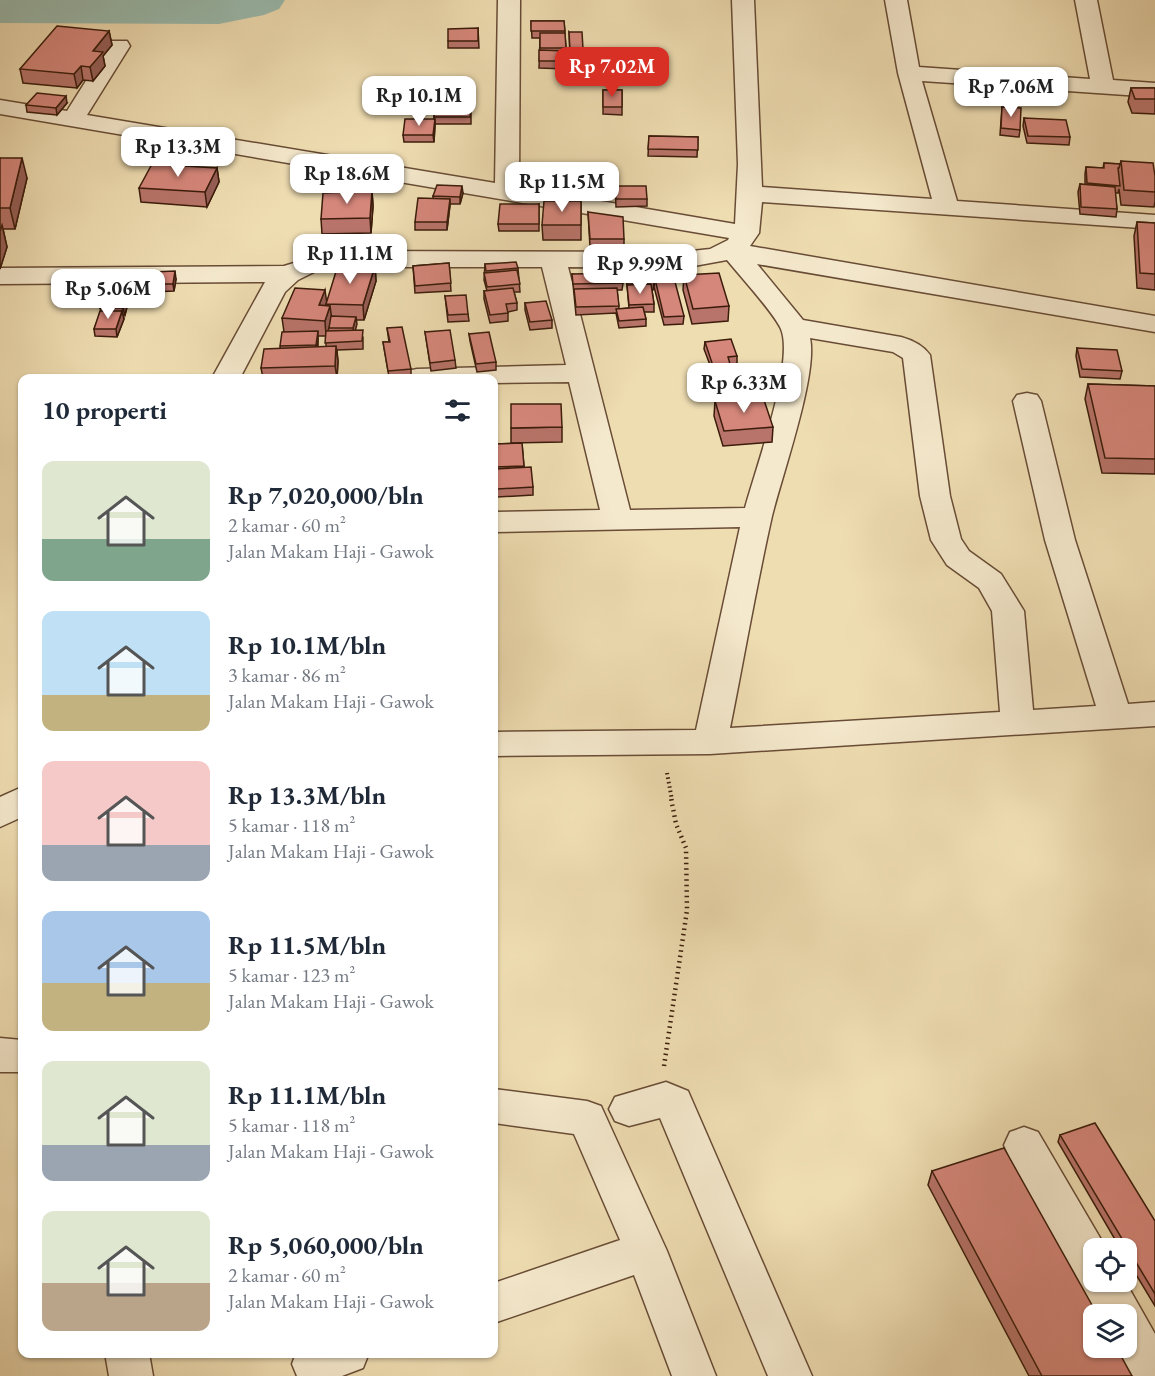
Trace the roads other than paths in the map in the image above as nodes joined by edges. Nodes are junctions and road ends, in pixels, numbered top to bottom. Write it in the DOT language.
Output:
graph roads {
  1 [pos="509,0"];
  2 [pos="743,0"];
  3 [pos="896,0"];
  4 [pos="1086,0"];
  5 [pos="119,46"];
  6 [pos="909,73"];
  7 [pos="1103,86"];
  8 [pos="1155,90"];
  9 [pos="0,107"];
  10 [pos="72,121"];
  11 [pos="507,193"];
  12 [pos="752,194"];
  13 [pos="946,207"];
  14 [pos="1155,222"];
  15 [pos="739,241"];
  16 [pos="553,259"];
  17 [pos="289,274"];
  18 [pos="0,276"];
  19 [pos="1155,324"];
  20 [pos="794,327"];
  21 [pos="582,372"];
  22 [pos="228,374"];
  23 [pos="498,375"];
  24 [pos="1027,402"];
  25 [pos="757,517"];
  26 [pos="617,518"];
  27 [pos="498,522"];
  28 [pos="1155,714"];
  29 [pos="1116,717"];
  30 [pos="1018,724"];
  31 [pos="710,742"];
  32 [pos="498,744"];
  33 [pos="0,786"];
  34 [pos="18,795"];
  35 [pos="18,800"];
  36 [pos="0,814"];
  37 [pos="0,1055"];
  38 [pos="18,1056"];
  39 [pos="498,1107"];
  40 [pos="629,1109"];
  41 [pos="1024,1145"];
  42 [pos="1083,1248"];
  43 [pos="646,1251"];
  44 [pos="498,1302"];
  45 [pos="1137,1345"];
  46 [pos="128,1358"];
  47 [pos="131,1376"];
  48 [pos="694,1376"];
  49 [pos="790,1376"];
  50 [pos="1155,1376"];
  1 -- 11 [label="street"];
  2 -- 12 [label="street"];
  3 -- 6 [label="street"];
  4 -- 7 [label="street"];
  5 -- 10 [label="street"];
  6 -- 7 [label="street"];
  6 -- 13 [label="street"];
  7 -- 8 [label="street"];
  9 -- 10 [label="street"];
  10 -- 11 [label="street"];
  11 -- 15 [label="street"];
  12 -- 13 [label="street"];
  12 -- 15 [label="street"];
  13 -- 14 [label="street"];
  15 -- 16 [label="street"];
  15 -- 19 [label="street"];
  15 -- 20 [label="street"];
  16 -- 17 [label="street"];
  16 -- 21 [label="street"];
  17 -- 18 [label="street"];
  17 -- 22 [label="street"];
  20 -- 25 [label="street"];
  20 -- 30 [label="street"];
  21 -- 23 [label="street"];
  21 -- 26 [label="street"];
  24 -- 29 [label="street"];
  25 -- 26 [label="street"];
  25 -- 31 [label="street"];
  26 -- 27 [label="street"];
  28 -- 29 [label="street"];
  29 -- 30 [label="street"];
  30 -- 31 [label="street"];
  31 -- 32 [label="street"];
  33 -- 34 [label="street"];
  35 -- 36 [label="street"];
  37 -- 38 [label="street"];
  39 -- 43 [label="street"];
  40 -- 49 [label="street"];
  41 -- 42 [label="street"];
  43 -- 44 [label="street"];
  43 -- 48 [label="street"];
  45 -- 50 [label="street"];
  46 -- 47 [label="street"];
}
